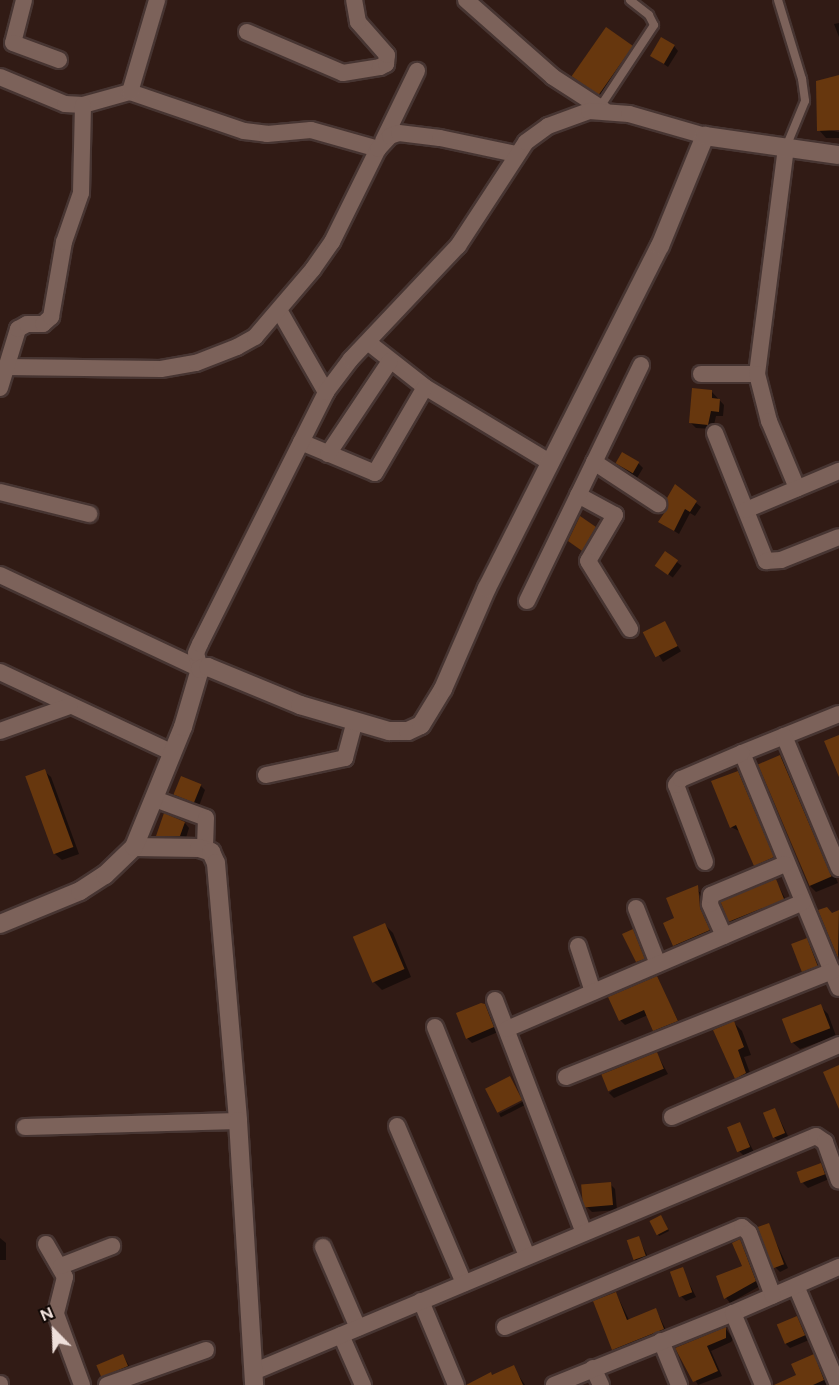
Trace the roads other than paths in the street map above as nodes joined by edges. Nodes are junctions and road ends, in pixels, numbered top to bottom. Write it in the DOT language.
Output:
graph roads {
  1 [pos="24,0"];
  2 [pos="157,0"];
  3 [pos="354,0"];
  4 [pos="466,0"];
  5 [pos="630,0"];
  6 [pos="778,0"];
  7 [pos="247,32"];
  8 [pos="59,60"];
  9 [pos="417,71"];
  10 [pos="0,77"];
  11 [pos="130,92"];
  12 [pos="83,105"];
  13 [pos="602,108"];
  14 [pos="705,136"];
  15 [pos="381,145"];
  16 [pos="786,147"];
  17 [pos="516,154"];
  18 [pos="839,155"];
  19 [pos="279,310"];
  20 [pos="369,343"];
  21 [pos="390,361"];
  22 [pos="641,365"];
  23 [pos="701,374"];
  24 [pos="757,374"];
  25 [pos="3,376"];
  26 [pos="424,387"];
  27 [pos="326,392"];
  28 [pos="715,433"];
  29 [pos="301,442"];
  30 [pos="328,454"];
  31 [pos="594,462"];
  32 [pos="551,463"];
  33 [pos="839,471"];
  34 [pos="797,488"];
  35 [pos="0,492"];
  36 [pos="578,495"];
  37 [pos="658,504"];
  38 [pos="746,510"];
  39 [pos="89,514"];
  40 [pos="839,537"];
  41 [pos="0,574"];
  42 [pos="527,602"];
  43 [pos="630,629"];
  44 [pos="200,669"];
  45 [pos="0,672"];
  46 [pos="70,705"];
  47 [pos="839,714"];
  48 [pos="355,721"];
  49 [pos="0,731"];
  50 [pos="784,736"];
  51 [pos="173,753"];
  52 [pos="742,753"];
  53 [pos="266,775"];
  54 [pos="155,799"];
  55 [pos="134,847"];
  56 [pos="205,850"];
  57 [pos="705,862"];
  58 [pos="785,864"];
  59 [pos="839,868"];
  60 [pos="803,902"];
  61 [pos="636,909"];
  62 [pos="0,924"];
  63 [pos="724,936"];
  64 [pos="578,946"];
  65 [pos="658,964"];
  66 [pos="833,971"];
  67 [pos="839,988"];
  68 [pos="593,992"];
  69 [pos="495,1000"];
  70 [pos="435,1027"];
  71 [pos="507,1029"];
  72 [pos="839,1045"];
  73 [pos="566,1077"];
  74 [pos="672,1117"];
  75 [pos="238,1121"];
  76 [pos="397,1126"];
  77 [pos="25,1127"];
  78 [pos="839,1181"];
  79 [pos="584,1233"];
  80 [pos="46,1244"];
  81 [pos="112,1246"];
  82 [pos="323,1247"];
  83 [pos="527,1256"];
  84 [pos="61,1266"];
  85 [pos="839,1267"];
  86 [pos="464,1283"];
  87 [pos="796,1286"];
  88 [pos="773,1296"];
  89 [pos="421,1301"];
  90 [pos="733,1313"];
  91 [pos="505,1327"];
  92 [pos="358,1328"];
  93 [pos="341,1335"];
  94 [pos="661,1341"];
  95 [pos="206,1350"];
  96 [pos="593,1368"];
  97 [pos="253,1378"];
  98 [pos="82,1385"];
  99 [pos="107,1385"];
  100 [pos="363,1385"];
  101 [pos="456,1385"];
  102 [pos="554,1385"];
  103 [pos="601,1385"];
  104 [pos="680,1385"];
  105 [pos="763,1385"];
  106 [pos="838,1385"];
  1 -- 8 [label="street"];
  2 -- 11 [label="street"];
  3 -- 7 [label="street"];
  4 -- 13 [label="street"];
  5 -- 13 [label="lane"];
  6 -- 16 [label="lane"];
  9 -- 15 [label="street"];
  10 -- 12 [label="street"];
  11 -- 12 [label="street"];
  11 -- 15 [label="street"];
  12 -- 25 [label="street"];
  13 -- 14 [label="street"];
  13 -- 17 [label="street"];
  14 -- 16 [label="street"];
  14 -- 32 [label="street"];
  15 -- 17 [label="street"];
  15 -- 19 [label="street"];
  16 -- 18 [label="street"];
  16 -- 24 [label="street"];
  17 -- 20 [label="street"];
  19 -- 25 [label="street"];
  19 -- 27 [label="street"];
  20 -- 21 [label="street"];
  20 -- 27 [label="street"];
  21 -- 26 [label="street"];
  21 -- 30 [label="street"];
  22 -- 31 [label="street"];
  23 -- 24 [label="street"];
  24 -- 34 [label="street"];
  26 -- 30 [label="street"];
  26 -- 32 [label="street"];
  27 -- 29 [label="street"];
  28 -- 38 [label="street"];
  29 -- 30 [label="street"];
  29 -- 44 [label="street"];
  31 -- 36 [label="street"];
  31 -- 37 [label="street"];
  32 -- 48 [label="street"];
  33 -- 34 [label="street"];
  34 -- 38 [label="street"];
  35 -- 39 [label="street"];
  36 -- 42 [label="street"];
  36 -- 43 [label="street"];
  38 -- 40 [label="street"];
  41 -- 44 [label="street"];
  44 -- 48 [label="street"];
  44 -- 51 [label="street"];
  45 -- 46 [label="street"];
  46 -- 49 [label="street"];
  46 -- 51 [label="street"];
  47 -- 50 [label="street"];
  48 -- 53 [label="street"];
  50 -- 52 [label="street"];
  50 -- 59 [label="street"];
  51 -- 54 [label="street"];
  52 -- 57 [label="street"];
  52 -- 58 [label="street"];
  54 -- 55 [label="street"];
  54 -- 56 [label="street"];
  55 -- 56 [label="street"];
  55 -- 62 [label="street"];
  56 -- 75 [label="street"];
  58 -- 60 [label="street"];
  58 -- 63 [label="street"];
  60 -- 63 [label="street"];
  60 -- 66 [label="street"];
  61 -- 65 [label="street"];
  63 -- 65 [label="street"];
  64 -- 68 [label="street"];
  65 -- 68 [label="street"];
  66 -- 67 [label="street"];
  66 -- 73 [label="street"];
  68 -- 71 [label="street"];
  69 -- 71 [label="street"];
  70 -- 83 [label="street"];
  71 -- 79 [label="street"];
  72 -- 74 [label="street"];
  75 -- 77 [label="street"];
  75 -- 97 [label="street"];
  76 -- 86 [label="street"];
  78 -- 79 [label="street"];
  79 -- 83 [label="street"];
  80 -- 84 [label="street"];
  81 -- 84 [label="street"];
  82 -- 92 [label="street"];
  83 -- 86 [label="street"];
  84 -- 98 [label="street"];
  85 -- 87 [label="street"];
  86 -- 89 [label="street"];
  87 -- 88 [label="street"];
  87 -- 106 [label="street"];
  88 -- 90 [label="street"];
  88 -- 91 [label="street"];
  89 -- 92 [label="street"];
  89 -- 101 [label="street"];
  90 -- 94 [label="street"];
  90 -- 105 [label="street"];
  92 -- 93 [label="street"];
  93 -- 97 [label="street"];
  93 -- 100 [label="street"];
  94 -- 96 [label="street"];
  94 -- 104 [label="street"];
  95 -- 99 [label="street"];
  96 -- 102 [label="street"];
  96 -- 103 [label="street"];
}
